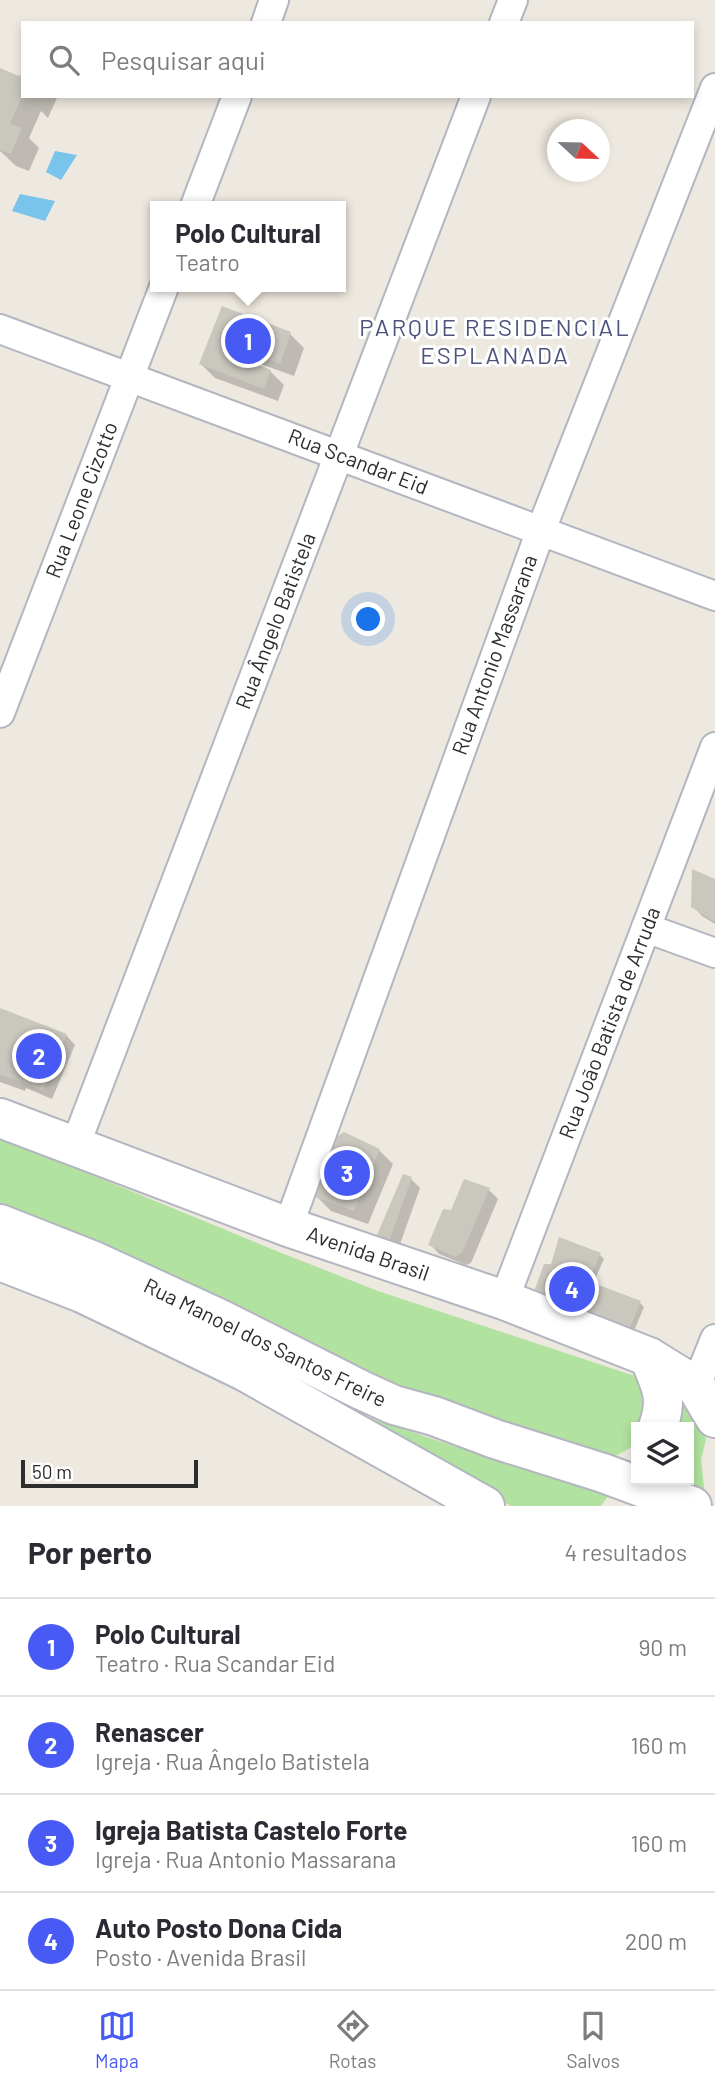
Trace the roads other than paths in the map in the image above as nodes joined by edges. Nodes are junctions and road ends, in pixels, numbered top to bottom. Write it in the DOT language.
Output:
graph roads {
  1 [pos="274,0"];
  2 [pos="513,0"];
  3 [pos="267,21"];
  4 [pos="505,21"];
  5 [pos="715,88"];
  6 [pos="236,98"];
  7 [pos="475,98"];
  8 [pos="197,201"];
  9 [pos="162,292"];
  10 [pos="0,329"];
  11 [pos="130,376"];
  12 [pos="339,455"];
  13 [pos="541,530"];
  14 [pos="715,596"];
  15 [pos="0,713"];
  16 [pos="715,747"];
  17 [pos="646,928"];
  18 [pos="715,953"];
  19 [pos="0,1118"];
  20 [pos="75,1146"];
  21 [pos="0,1224"];
  22 [pos="288,1227"];
  23 [pos="0,1261"];
  24 [pos="505,1300"];
  25 [pos="715,1339"];
  26 [pos="649,1357"];
  27 [pos="706,1402"];
  28 [pos="660,1422"];
  29 [pos="626,1478"];
  30 [pos="485,1506"];
  31 [pos="692,1506"];
  1 -- 3 [label="street"];
  2 -- 4 [label="street"];
  5 -- 13 [label="street, Rua Antonio Massarana"];
  6 -- 8 [label="street"];
  7 -- 12 [label="street, Rua Ângelo Batistela"];
  9 -- 11 [label="street, Rua Leone Cizotto"];
  10 -- 11 [label="street, Rua Scandar Eid"];
  11 -- 12 [label="street, Rua Scandar Eid"];
  11 -- 15 [label="street, Rua Leone Cizotto"];
  12 -- 13 [label="street, Rua Scandar Eid"];
  12 -- 20 [label="street, Rua Ângelo Batistela"];
  13 -- 14 [label="street, Rua Scandar Eid"];
  13 -- 22 [label="street, Rua Antonio Massarana"];
  16 -- 17 [label="street, Rua João Batista de Arruda"];
  17 -- 18 [label="street"];
  17 -- 24 [label="street, Rua João Batista de Arruda"];
  19 -- 20 [label="main road, Avenida Brasil"];
  20 -- 22 [label="main road, Avenida Brasil"];
  21 -- 29 [label="main road, Rua Manoel dos Santos Freire"];
  22 -- 24 [label="main road, Avenida Brasil"];
  23 -- 30 [label="main road, Rua Manoel dos Santos Freire"];
  24 -- 26 [label="main road, Avenida Brasil"];
  25 -- 27 [label="street"];
  26 -- 27 [label="main road, Avenida Brasil"];
  26 -- 28 [label="main road"];
  29 -- 31 [label="main road, Rua Manoel dos Santos Freire"];
}
